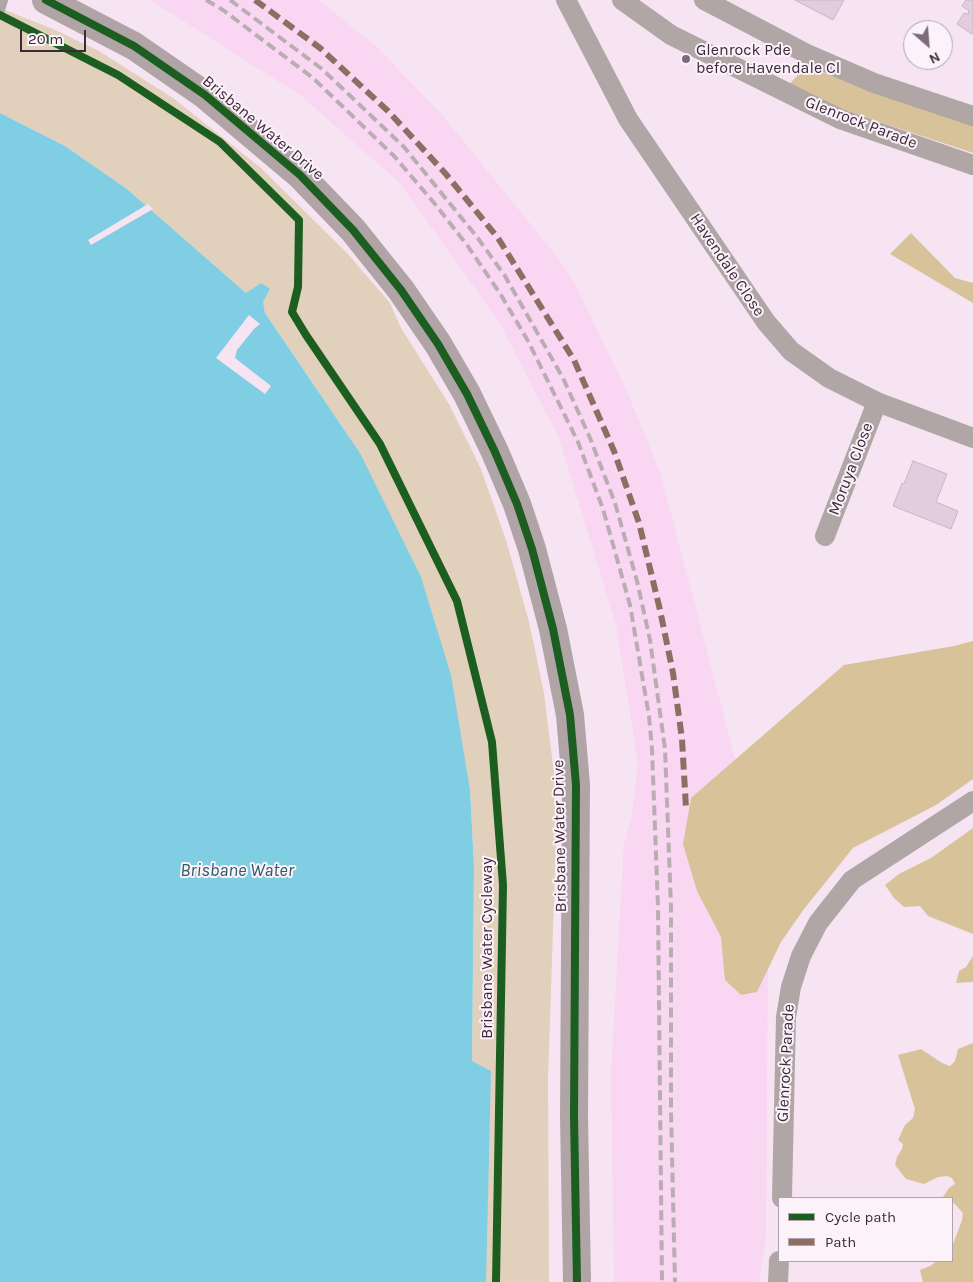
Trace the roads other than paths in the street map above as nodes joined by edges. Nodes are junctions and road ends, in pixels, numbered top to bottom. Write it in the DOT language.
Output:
graph roads {
  1 [pos="3,0"];
  2 [pos="46,0"];
  3 [pos="566,0"];
  4 [pos="622,0"];
  5 [pos="704,0"];
  6 [pos="0,10"];
  7 [pos="973,116"];
  8 [pos="973,165"];
  9 [pos="877,402"];
  10 [pos="973,438"];
  11 [pos="825,536"];
  12 [pos="973,801"];
  13 [pos="782,1197"];
  14 [pos="779,1262"];
  15 [pos="577,1282"];
  16 [pos="778,1282"];
  1 -- 6 [label="lane"];
  2 -- 15 [label="main road, Brisbane Water Drive"];
  3 -- 9 [label="street, Havendale Close"];
  4 -- 8 [label="street, Glenrock Parade"];
  5 -- 7 [label="street"];
  9 -- 10 [label="street, Havendale Close"];
  9 -- 11 [label="street, Moruya Close"];
  12 -- 13 [label="street, Glenrock Parade"];
  14 -- 16 [label="street"];
}
